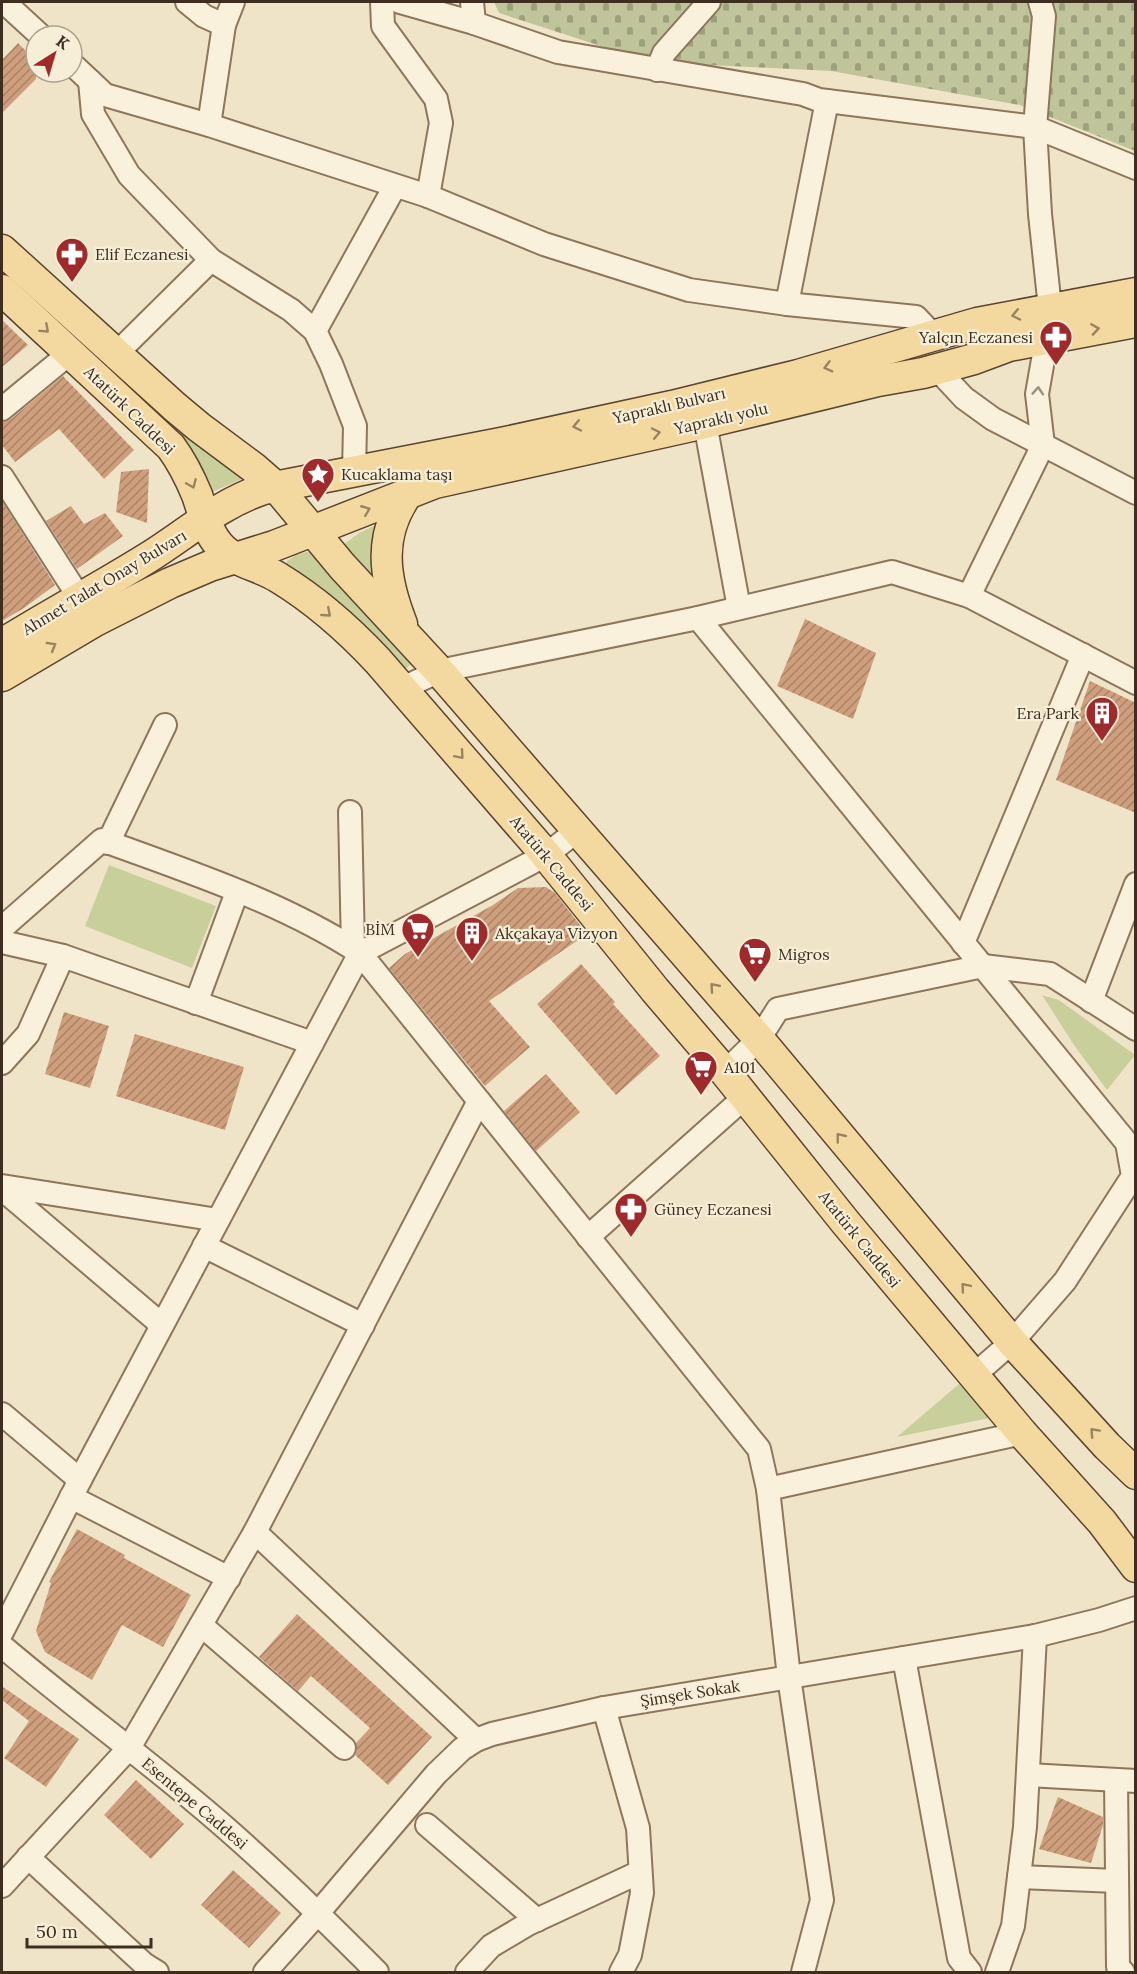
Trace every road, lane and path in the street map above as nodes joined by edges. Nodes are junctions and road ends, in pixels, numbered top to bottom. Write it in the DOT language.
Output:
graph roads {
  1 [pos="4,2"];
  2 [pos="30,2"];
  3 [pos="187,2"];
  4 [pos="233,2"];
  5 [pos="382,2"];
  6 [pos="400,2"];
  7 [pos="709,2"];
  8 [pos="1041,2"];
  9 [pos="437,7"];
  10 [pos="473,12"];
  11 [pos="28,24"];
  12 [pos="35,24"];
  13 [pos="224,25"];
  14 [pos="657,70"];
  15 [pos="84,75"];
  16 [pos="90,81"];
  17 [pos="827,101"];
  18 [pos="209,125"];
  19 [pos="1035,127"];
  20 [pos="1136,168"];
  21 [pos="395,186"];
  22 [pos="428,196"];
  23 [pos="2,250"];
  24 [pos="211,260"];
  25 [pos="2,290"];
  26 [pos="1136,293"];
  27 [pos="787,304"];
  28 [pos="1136,322"];
  29 [pos="1048,323"];
  30 [pos="315,331"];
  31 [pos="928,336"];
  32 [pos="70,353"];
  33 [pos="116,354"];
  34 [pos="936,369"];
  35 [pos="2,409"];
  36 [pos="705,423"];
  37 [pos="1042,445"];
  38 [pos="354,472"];
  39 [pos="2,477"];
  40 [pos="275,487"];
  41 [pos="408,493"];
  42 [pos="1136,493"];
  43 [pos="205,520"];
  44 [pos="312,531"];
  45 [pos="236,558"];
  46 [pos="969,596"];
  47 [pos="79,597"];
  48 [pos="739,609"];
  49 [pos="698,618"];
  50 [pos="406,635"];
  51 [pos="2,644"];
  52 [pos="1083,655"];
  53 [pos="439,671"];
  54 [pos="2,676"];
  55 [pos="1136,683"];
  56 [pos="401,688"];
  57 [pos="165,725"];
  58 [pos="350,812"];
  59 [pos="578,830"];
  60 [pos="108,843"];
  61 [pos="546,855"];
  62 [pos="1136,884"];
  63 [pos="237,892"];
  64 [pos="2,928"];
  65 [pos="2,942"];
  66 [pos="963,943"];
  67 [pos="356,950"];
  68 [pos="63,956"];
  69 [pos="983,966"];
  70 [pos="1091,1001"];
  71 [pos="196,1003"];
  72 [pos="1136,1029"];
  73 [pos="759,1039"];
  74 [pos="312,1043"];
  75 [pos="2,1063"];
  76 [pos="725,1072"];
  77 [pos="745,1097"];
  78 [pos="479,1101"];
  79 [pos="2,1187"];
  80 [pos="218,1220"];
  81 [pos="588,1237"];
  82 [pos="204,1246"];
  83 [pos="162,1325"];
  84 [pos="363,1325"];
  85 [pos="1012,1342"];
  86 [pos="973,1376"];
  87 [pos="2,1414"];
  88 [pos="1022,1433"];
  89 [pos="1136,1474"];
  90 [pos="75,1489"];
  91 [pos="768,1489"];
  92 [pos="255,1532"];
  93 [pos="1136,1567"];
  94 [pos="229,1578"];
  95 [pos="1136,1608"];
  96 [pos="201,1625"];
  97 [pos="2,1632"];
  98 [pos="1035,1636"];
  99 [pos="2,1646"];
  100 [pos="904,1658"];
  101 [pos="789,1677"];
  102 [pos="604,1708"];
  103 [pos="476,1740"];
  104 [pos="129,1748"];
  105 [pos="344,1748"];
  106 [pos="1028,1775"];
  107 [pos="1126,1780"];
  108 [pos="427,1825"];
  109 [pos="28,1857"];
  110 [pos="640,1872"];
  111 [pos="1019,1877"];
  112 [pos="1117,1881"];
  113 [pos="2,1886"];
  114 [pos="318,1913"];
  115 [pos="537,1920"];
  116 [pos="157,1972"];
  117 [pos="266,1972"];
  118 [pos="377,1972"];
  119 [pos="467,1972"];
  120 [pos="621,1972"];
  121 [pos="803,1972"];
  122 [pos="970,1972"];
  123 [pos="997,1972"];
  124 [pos="1123,1972"];
  1 -- 11 [label="street"];
  2 -- 12 [label="street"];
  3 -- 13 [label="street"];
  4 -- 13 [label="street"];
  5 -- 22 [label="street"];
  6 -- 9 [label="street"];
  7 -- 14 [label="street"];
  8 -- 19 [label="street"];
  9 -- 10 [label="street"];
  10 -- 14 [label="street"];
  13 -- 18 [label="street"];
  14 -- 17 [label="street"];
  15 -- 16 [label="street"];
  16 -- 18 [label="street"];
  16 -- 24 [label="street"];
  17 -- 19 [label="street"];
  17 -- 27 [label="street"];
  18 -- 21 [label="street"];
  19 -- 20 [label="street"];
  19 -- 29 [label="street"];
  21 -- 22 [label="street"];
  21 -- 30 [label="street"];
  22 -- 27 [label="street"];
  23 -- 33 [label="main road, Atatürk Caddesi"];
  24 -- 30 [label="street"];
  24 -- 33 [label="street"];
  25 -- 32 [label="main road, Atatürk Caddesi, one-way"];
  26 -- 29 [label="main road, Yapraklı Bulvarı"];
  27 -- 31 [label="street"];
  29 -- 28 [label="main road, Yapraklı yolu, one-way"];
  29 -- 31 [label="main road, Yapraklı Bulvarı, one-way"];
  29 -- 34 [label="main road, Yapraklı yolu"];
  37 -- 29 [label="street, one-way"];
  30 -- 38 [label="street"];
  31 -- 34 [label="main road"];
  31 -- 38 [label="main road, Yapraklı Bulvarı, one-way"];
  32 -- 35 [label="street"];
  32 -- 43 [label="main road, Atatürk Caddesi, one-way"];
  33 -- 40 [label="main road, Atatürk Caddesi"];
  34 -- 36 [label="main road, Yapraklı yolu"];
  34 -- 37 [label="street"];
  41 -- 36 [label="main road, Yapraklı yolu, one-way"];
  36 -- 48 [label="street"];
  37 -- 42 [label="street"];
  37 -- 46 [label="street"];
  38 -- 40 [label="main road, Yapraklı Bulvarı"];
  39 -- 47 [label="street"];
  40 -- 43 [label="main road, Yapraklı Bulvarı"];
  40 -- 44 [label="main road, Atatürk Caddesi"];
  44 -- 41 [label="main road, Yapraklı yolu, one-way"];
  41 -- 50 [label="main road"];
  43 -- 45 [label="main road, Atatürk Caddesi"];
  43 -- 47 [label="main road, Ahmet Talat Onay Bulvarı"];
  44 -- 45 [label="main road"];
  44 -- 50 [label="main road, Atatürk Caddesi"];
  54 -- 45 [label="main road, Ahmet Talat Onay Bulvarı, one-way"];
  45 -- 56 [label="main road, Atatürk Caddesi, one-way"];
  46 -- 48 [label="street"];
  46 -- 52 [label="street"];
  47 -- 51 [label="main road, Ahmet Talat Onay Bulvarı"];
  48 -- 49 [label="street"];
  49 -- 53 [label="street"];
  49 -- 66 [label="street"];
  50 -- 53 [label="main road, Atatürk Caddesi"];
  52 -- 55 [label="street"];
  52 -- 66 [label="street"];
  53 -- 56 [label="street"];
  53 -- 59 [label="main road, Atatürk Caddesi"];
  56 -- 61 [label="main road, Atatürk Caddesi, one-way"];
  57 -- 60 [label="street"];
  58 -- 67 [label="street"];
  59 -- 61 [label="street"];
  73 -- 59 [label="main road, Atatürk Caddesi, one-way"];
  60 -- 63 [label="street"];
  60 -- 64 [label="street"];
  61 -- 67 [label="street"];
  61 -- 76 [label="main road, Atatürk Caddesi"];
  62 -- 70 [label="street"];
  63 -- 67 [label="street"];
  63 -- 71 [label="street"];
  65 -- 68 [label="street"];
  66 -- 69 [label="street"];
  67 -- 74 [label="street"];
  67 -- 78 [label="street"];
  68 -- 71 [label="street"];
  68 -- 75 [label="street"];
  69 -- 70 [label="street"];
  69 -- 73 [label="street"];
  69 -- 85 [label="street"];
  70 -- 72 [label="street"];
  71 -- 74 [label="street"];
  73 -- 76 [label="street"];
  85 -- 73 [label="main road, Atatürk Caddesi, one-way"];
  74 -- 80 [label="street"];
  76 -- 77 [label="main road, Atatürk Caddesi"];
  77 -- 81 [label="street"];
  77 -- 86 [label="main road, Atatürk Caddesi"];
  78 -- 81 [label="street"];
  78 -- 84 [label="street"];
  79 -- 80 [label="street"];
  79 -- 83 [label="street"];
  80 -- 82 [label="street"];
  81 -- 91 [label="street"];
  82 -- 83 [label="street"];
  82 -- 84 [label="street"];
  83 -- 90 [label="street"];
  84 -- 92 [label="street"];
  85 -- 86 [label="street"];
  89 -- 85 [label="main road, Atatürk Caddesi, one-way"];
  86 -- 88 [label="main road, Atatürk Caddesi"];
  87 -- 90 [label="street"];
  88 -- 91 [label="street"];
  88 -- 93 [label="main road, Atatürk Caddesi"];
  90 -- 94 [label="street"];
  90 -- 97 [label="street"];
  91 -- 101 [label="street"];
  92 -- 94 [label="street"];
  92 -- 103 [label="street"];
  94 -- 96 [label="street"];
  95 -- 98 [label="street, Şimşek Sokak"];
  96 -- 104 [label="street"];
  96 -- 105 [label="street"];
  98 -- 100 [label="street, Şimşek Sokak"];
  98 -- 106 [label="street"];
  99 -- 104 [label="street, Esentepe Caddesi"];
  100 -- 101 [label="street, Şimşek Sokak"];
  100 -- 122 [label="street"];
  101 -- 102 [label="street, Şimşek Sokak"];
  101 -- 121 [label="street"];
  102 -- 103 [label="street, Şimşek Sokak"];
  102 -- 110 [label="street"];
  103 -- 114 [label="street, Şimşek Sokak"];
  104 -- 109 [label="street"];
  104 -- 114 [label="street, Esentepe Caddesi"];
  106 -- 107 [label="street"];
  106 -- 111 [label="street"];
  107 -- 112 [label="street"];
  108 -- 115 [label="street"];
  109 -- 113 [label="street"];
  109 -- 116 [label="street"];
  110 -- 115 [label="street"];
  110 -- 120 [label="street"];
  111 -- 112 [label="street"];
  111 -- 123 [label="street"];
  112 -- 124 [label="street"];
  114 -- 117 [label="street, Şimşek Sokak"];
  114 -- 118 [label="street, Esentepe Caddesi"];
  115 -- 119 [label="street"];
}
